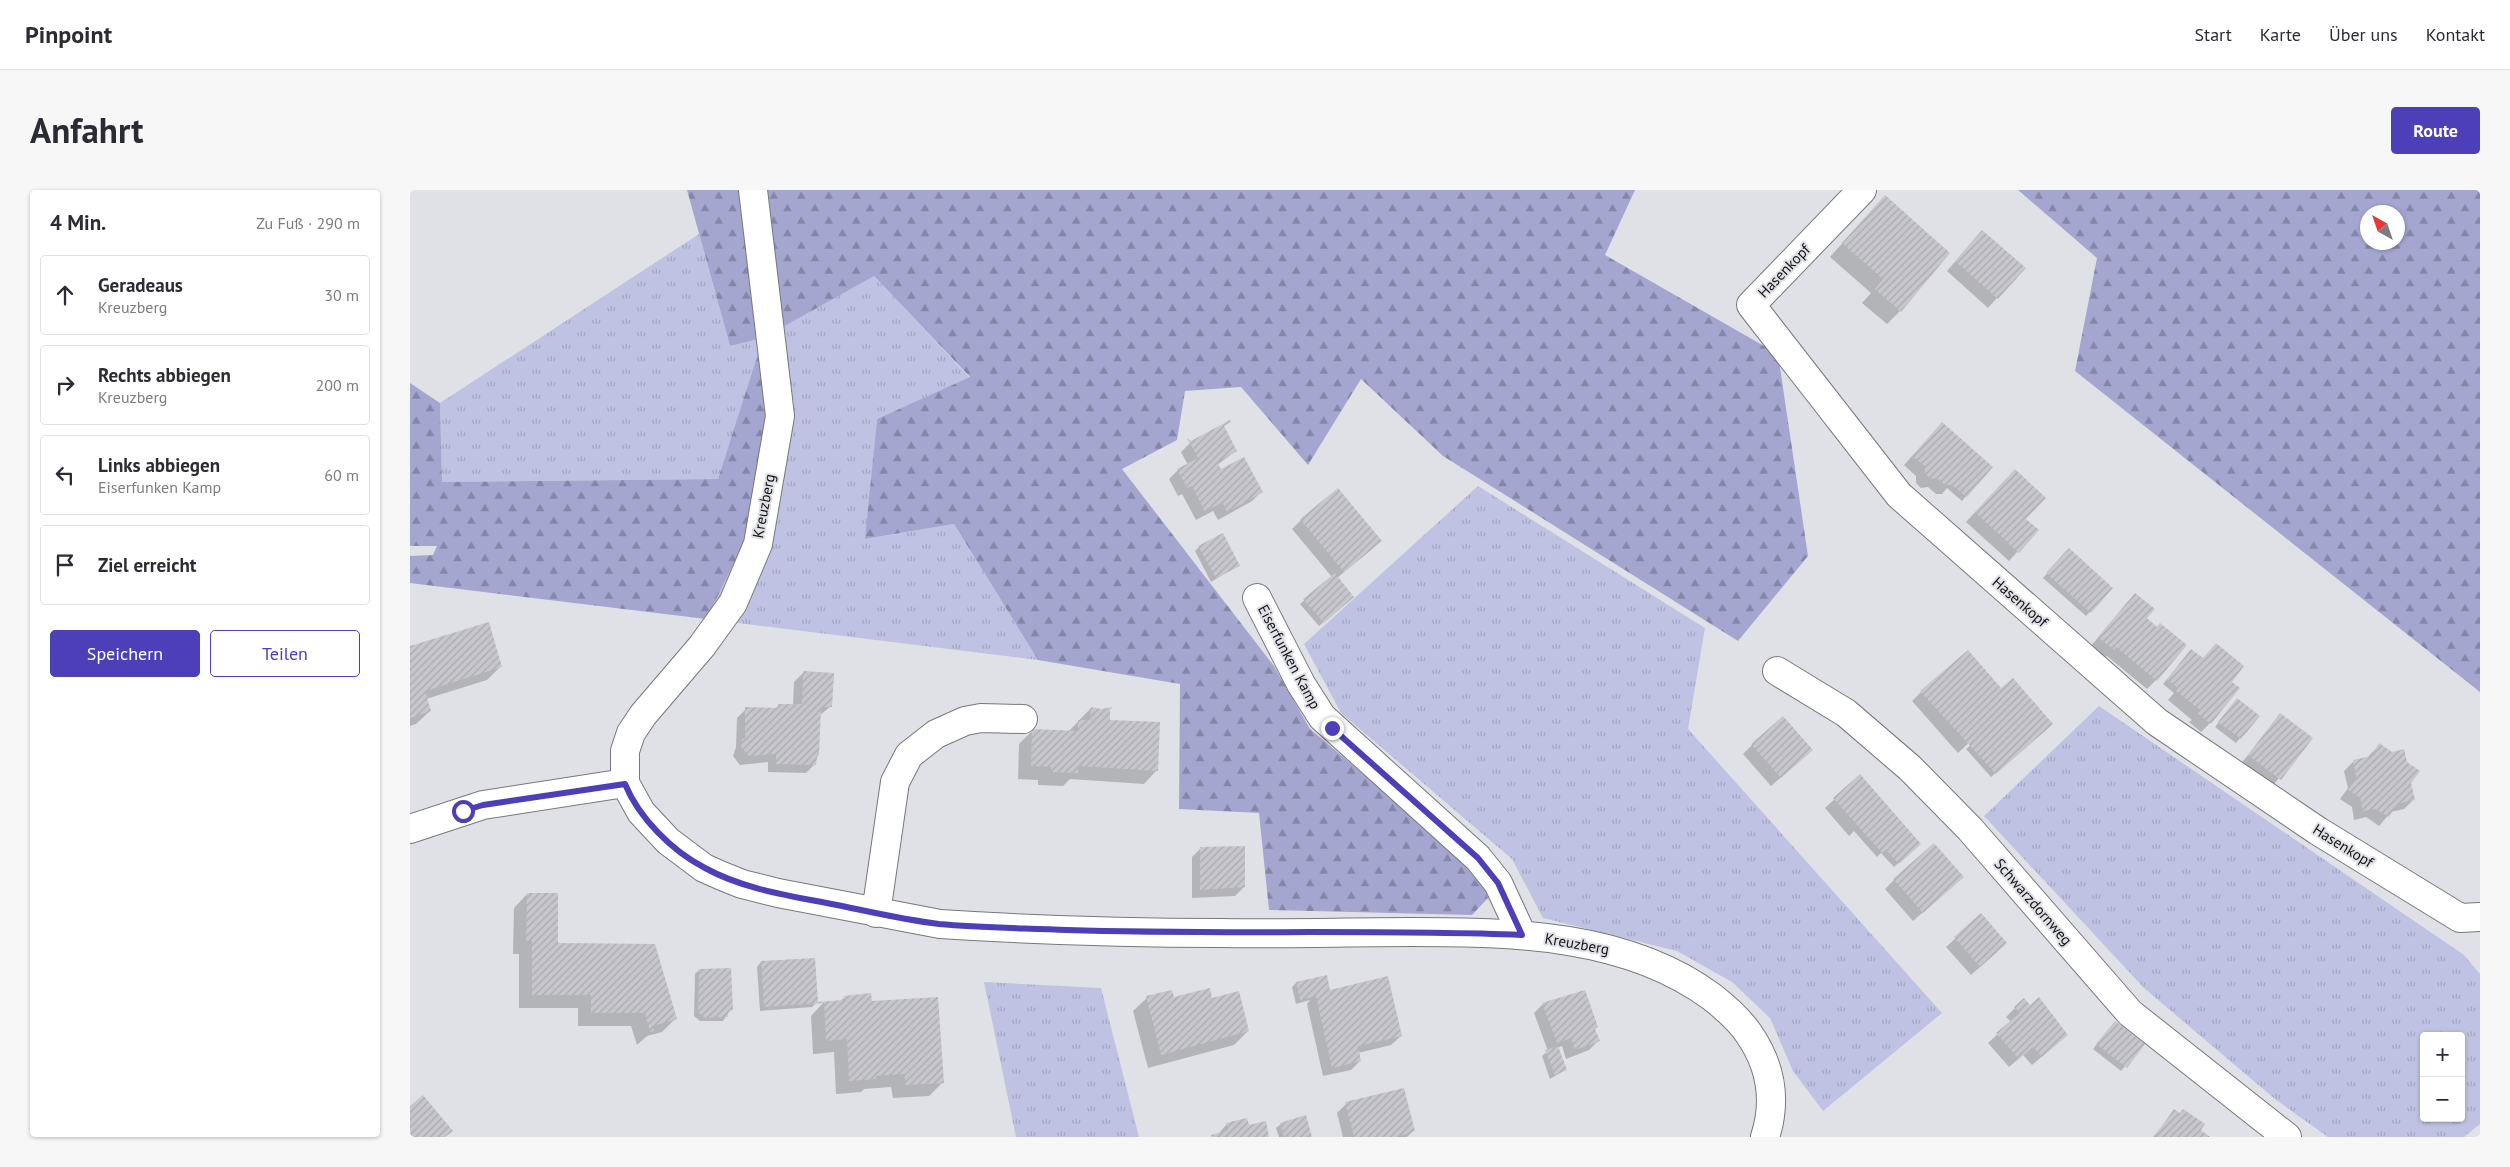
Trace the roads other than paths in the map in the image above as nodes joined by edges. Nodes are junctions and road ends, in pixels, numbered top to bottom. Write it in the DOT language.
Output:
graph roads {
  1 [pos="753,190"];
  2 [pos="1862,190"];
  3 [pos="1257,598"];
  4 [pos="1777,670"];
  5 [pos="1023,719"];
  6 [pos="625,784"];
  7 [pos="410,830"];
  8 [pos="876,913"];
  9 [pos="2480,917"];
  10 [pos="1522,935"];
  11 [pos="1765,1137"];
  12 [pos="2287,1137"];
  1 -- 6 [label="street, Kreuzberg"];
  2 -- 9 [label="street, Hasenkopf"];
  3 -- 10 [label="street, Eiserfunken Kamp"];
  4 -- 12 [label="street, Schwarzdornweg"];
  5 -- 8 [label="street"];
  6 -- 7 [label="street"];
  6 -- 8 [label="street, Kreuzberg"];
  8 -- 10 [label="street, Kreuzberg"];
  10 -- 11 [label="street, Kreuzberg"];
}
